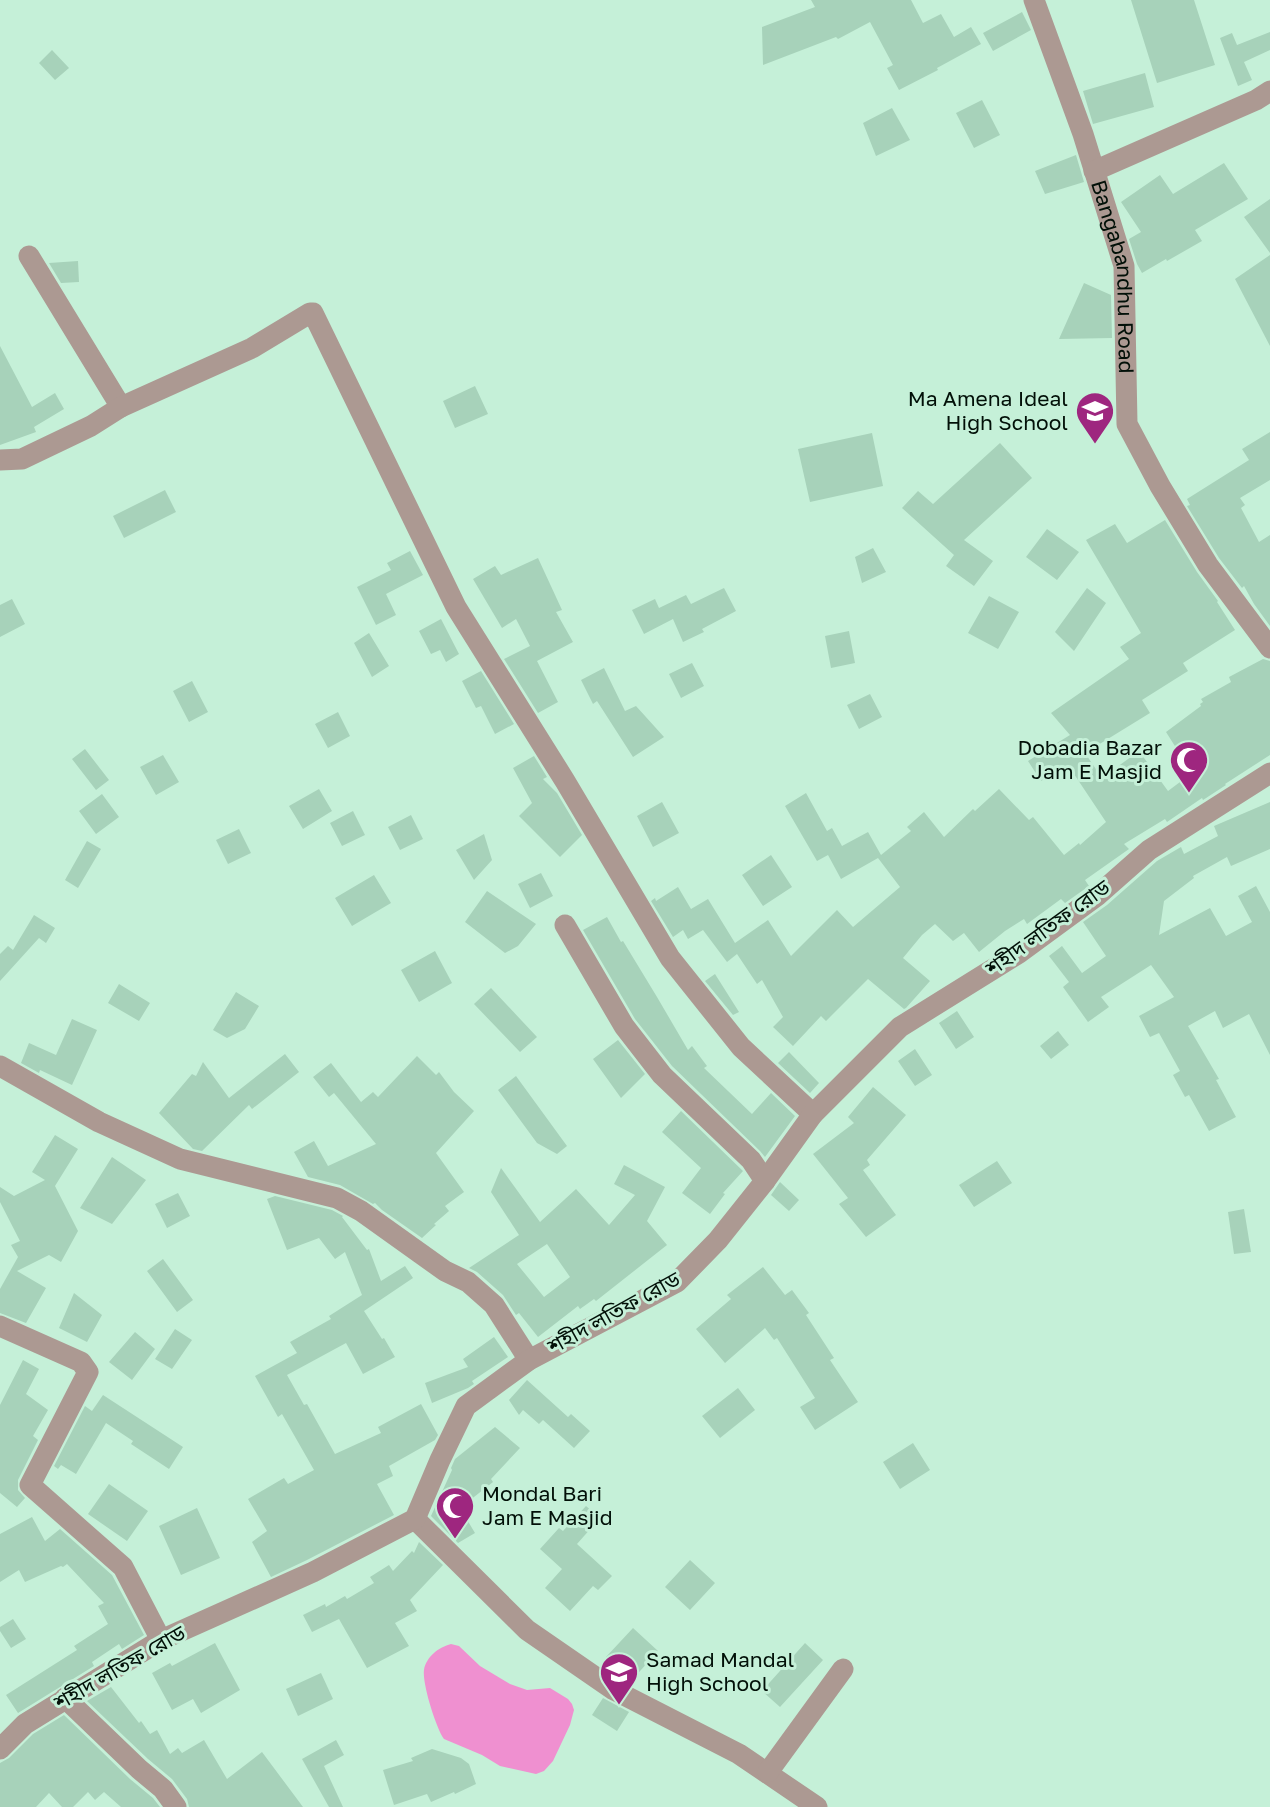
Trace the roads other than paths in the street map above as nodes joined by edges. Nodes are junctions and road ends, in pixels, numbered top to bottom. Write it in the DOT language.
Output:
graph roads {
  1 [pos="1034,0"];
  2 [pos="1270,91"];
  3 [pos="1094,171"];
  4 [pos="29,256"];
  5 [pos="121,407"];
  6 [pos="0,460"];
  7 [pos="1270,649"];
  8 [pos="1270,773"];
  9 [pos="565,925"];
  10 [pos="0,1066"];
  11 [pos="814,1114"];
  12 [pos="765,1181"];
  13 [pos="0,1326"];
  14 [pos="529,1360"];
  15 [pos="415,1518"];
  16 [pos="161,1640"];
  17 [pos="843,1669"];
  18 [pos="65,1698"];
  19 [pos="0,1749"];
  20 [pos="768,1772"];
  21 [pos="176,1807"];
  22 [pos="817,1807"];
  1 -- 3 [label="street, Bangabandhu Road"];
  2 -- 3 [label="street"];
  3 -- 7 [label="street, Bangabandhu Road"];
  4 -- 5 [label="street"];
  5 -- 6 [label="street"];
  5 -- 11 [label="street"];
  8 -- 11 [label="street, শহীদ লতিফ রোড"];
  9 -- 12 [label="street"];
  10 -- 14 [label="street"];
  11 -- 12 [label="street, শহীদ লতিফ রোড"];
  12 -- 14 [label="street, শহীদ লতিফ রোড"];
  13 -- 16 [label="street"];
  14 -- 15 [label="street, শহীদ লতিফ রোড"];
  15 -- 16 [label="street, শহীদ লতিফ রোড"];
  15 -- 20 [label="street"];
  16 -- 18 [label="street, শহীদ লতিফ রোড"];
  17 -- 20 [label="street"];
  18 -- 19 [label="street, শহীদ লতিফ রোড"];
  18 -- 21 [label="street"];
  20 -- 22 [label="street"];
}
